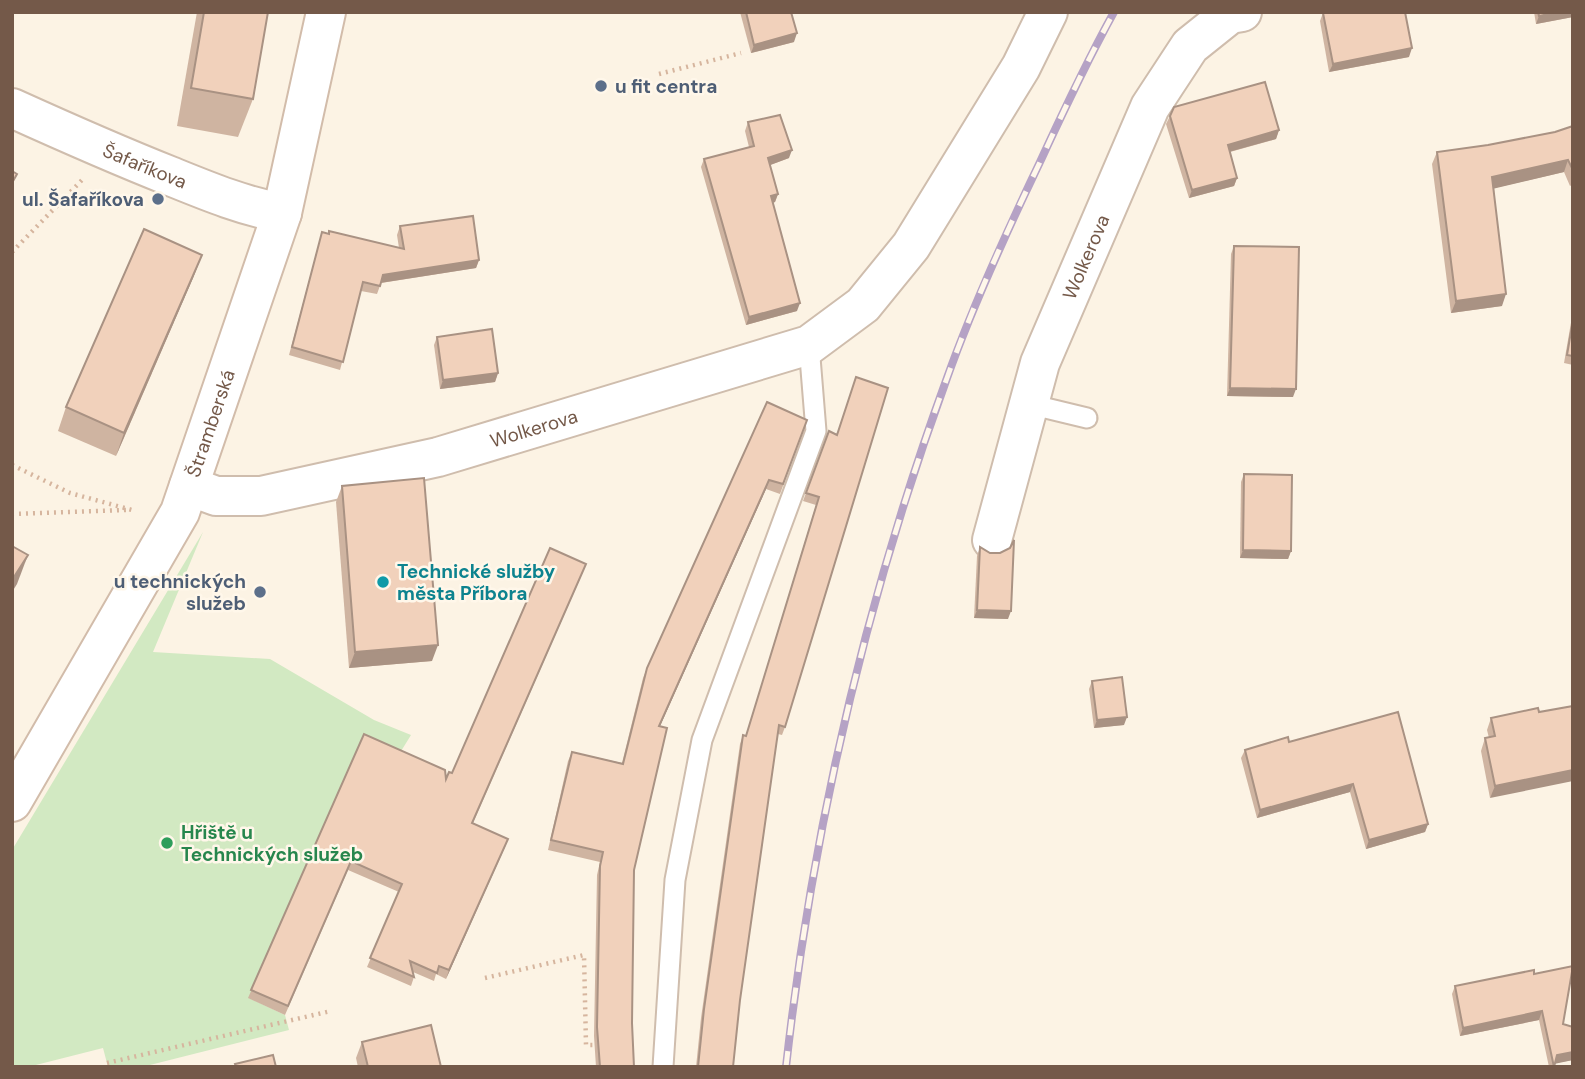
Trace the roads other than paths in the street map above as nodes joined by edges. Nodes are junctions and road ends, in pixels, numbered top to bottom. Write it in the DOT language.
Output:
graph roads {
  1 [pos="326,12"];
  2 [pos="1048,12"];
  3 [pos="1242,12"];
  4 [pos="12,108"];
  5 [pos="282,213"];
  6 [pos="809,345"];
  7 [pos="1029,404"];
  8 [pos="1087,418"];
  9 [pos="188,486"];
  10 [pos="992,541"];
  11 [pos="12,802"];
  12 [pos="663,1067"];
  1 -- 5 [label="street, Štramberská"];
  2 -- 6 [label="street, Wolkerova"];
  3 -- 7 [label="street, Wolkerova"];
  4 -- 5 [label="street, Šafaříkova"];
  5 -- 9 [label="street, Štramberská"];
  6 -- 9 [label="street, Wolkerova"];
  6 -- 12 [label="lane"];
  7 -- 8 [label="lane"];
  7 -- 10 [label="street, Wolkerova"];
  9 -- 11 [label="street, Štramberská"];
}
